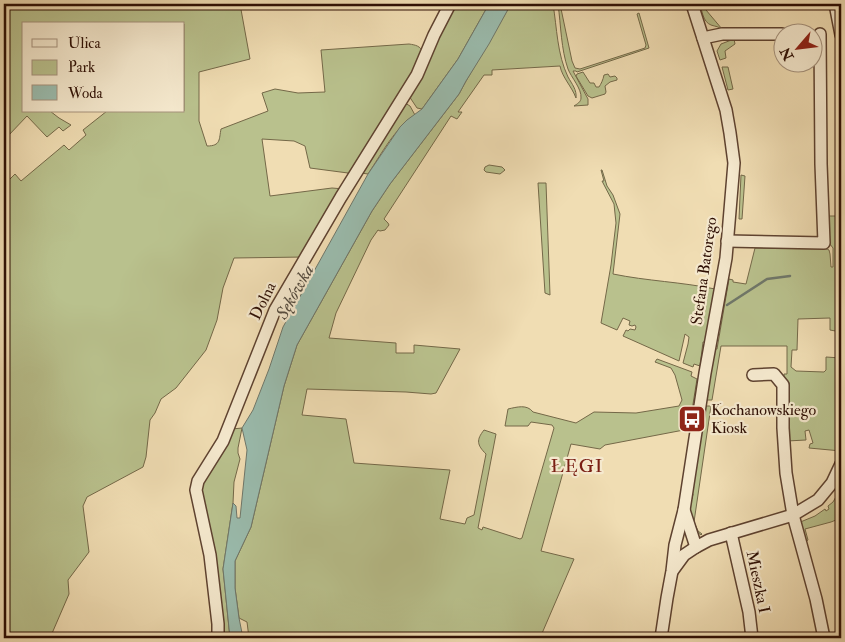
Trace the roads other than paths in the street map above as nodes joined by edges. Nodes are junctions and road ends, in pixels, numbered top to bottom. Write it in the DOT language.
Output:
graph roads {
  1 [pos="450,4"];
  2 [pos="692,4"];
  3 [pos="835,4"];
  4 [pos="772,34"];
  5 [pos="822,34"];
  6 [pos="841,35"];
  7 [pos="704,38"];
  8 [pos="817,72"];
  9 [pos="727,241"];
  10 [pos="753,375"];
  11 [pos="841,464"];
  12 [pos="684,510"];
  13 [pos="793,514"];
  14 [pos="731,533"];
  15 [pos="675,545"];
  16 [pos="692,549"];
  17 [pos="672,571"];
  18 [pos="218,638"];
  19 [pos="661,638"];
  20 [pos="752,638"];
  21 [pos="824,638"];
  1 -- 18 [label="street, Dolna"];
  2 -- 7 [label="street, Stefana Batorego"];
  3 -- 6 [label="street"];
  4 -- 7 [label="street"];
  5 -- 6 [label="street"];
  7 -- 9 [label="street, Stefana Batorego"];
  8 -- 9 [label="street"];
  9 -- 12 [label="street, Stefana Batorego"];
  10 -- 13 [label="street"];
  11 -- 13 [label="street"];
  12 -- 15 [label="street, Stefana Batorego"];
  12 -- 16 [label="street, Stefana Batorego"];
  13 -- 14 [label="street"];
  13 -- 21 [label="street"];
  14 -- 16 [label="street"];
  14 -- 20 [label="street, Mieszka I"];
  15 -- 16 [label="street"];
  15 -- 17 [label="street, Stefana Batorego"];
  16 -- 17 [label="street"];
  17 -- 19 [label="street, Stefana Batorego"];
}
